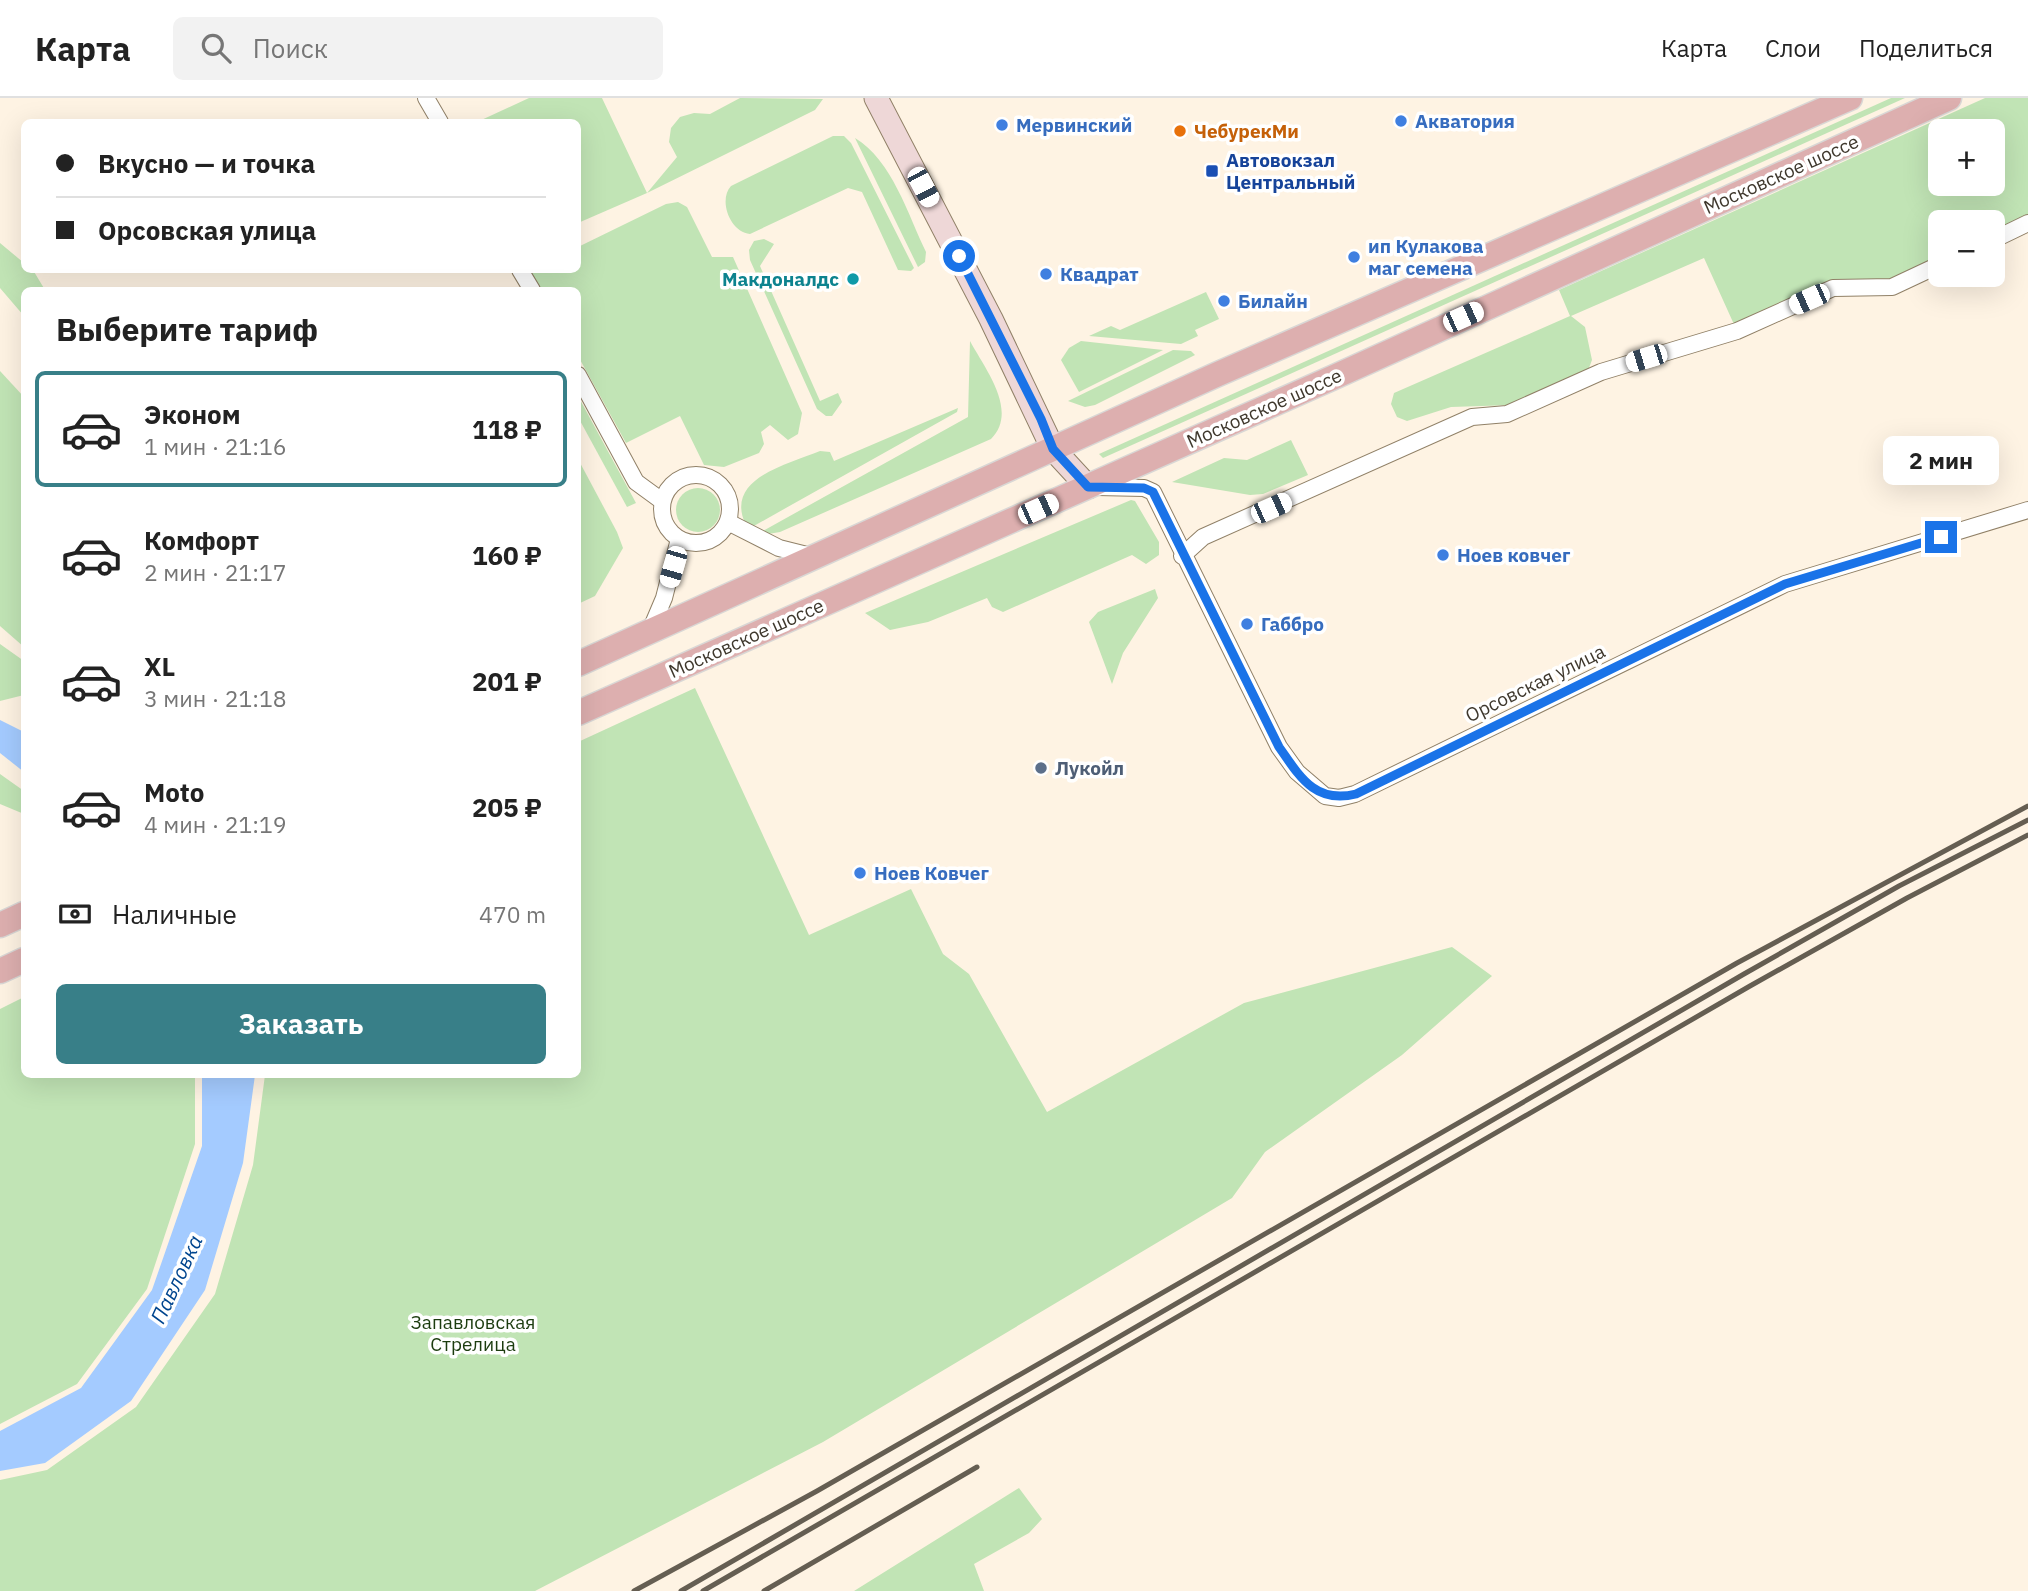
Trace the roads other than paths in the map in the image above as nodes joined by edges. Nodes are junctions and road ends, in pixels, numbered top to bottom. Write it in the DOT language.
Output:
graph roads {
  1 [pos="426,98"];
  2 [pos="876,98"];
  3 [pos="1850,98"];
  4 [pos="1949,98"];
  5 [pos="438,119"];
  6 [pos="2028,223"];
  7 [pos="2005,234"];
  8 [pos="1928,270"];
  9 [pos="581,380"];
  10 [pos="1053,449"];
  11 [pos="1088,487"];
  12 [pos="662,501"];
  13 [pos="2028,509"];
  14 [pos="728,522"];
  15 [pos="679,539"];
  16 [pos="1182,556"];
  17 [pos="815,557"];
  18 [pos="650,631"];
  19 [pos="581,663"];
  20 [pos="581,712"];
  21 [pos="21,915"];
  22 [pos="0,925"];
  23 [pos="21,961"];
  24 [pos="0,971"];
  1 -- 5 [label="street"];
  2 -- 10 [label="street"];
  3 -- 10 [label="main road"];
  4 -- 11 [label="main road, Московское шоссе"];
  6 -- 7 [label="street"];
  8 -- 16 [label="street"];
  9 -- 12 [label="street"];
  10 -- 11 [label="street"];
  10 -- 17 [label="main road"];
  11 -- 16 [label="street, Орсовская улица"];
  11 -- 20 [label="main road, Московское шоссе"];
  12 -- 14 [label="street"];
  12 -- 15 [label="street"];
  13 -- 16 [label="street, Орсовская улица"];
  14 -- 15 [label="street"];
  14 -- 17 [label="street"];
  15 -- 18 [label="street"];
  17 -- 18 [label="main road"];
  18 -- 19 [label="main road"];
  21 -- 22 [label="main road"];
  23 -- 24 [label="main road"];
}
